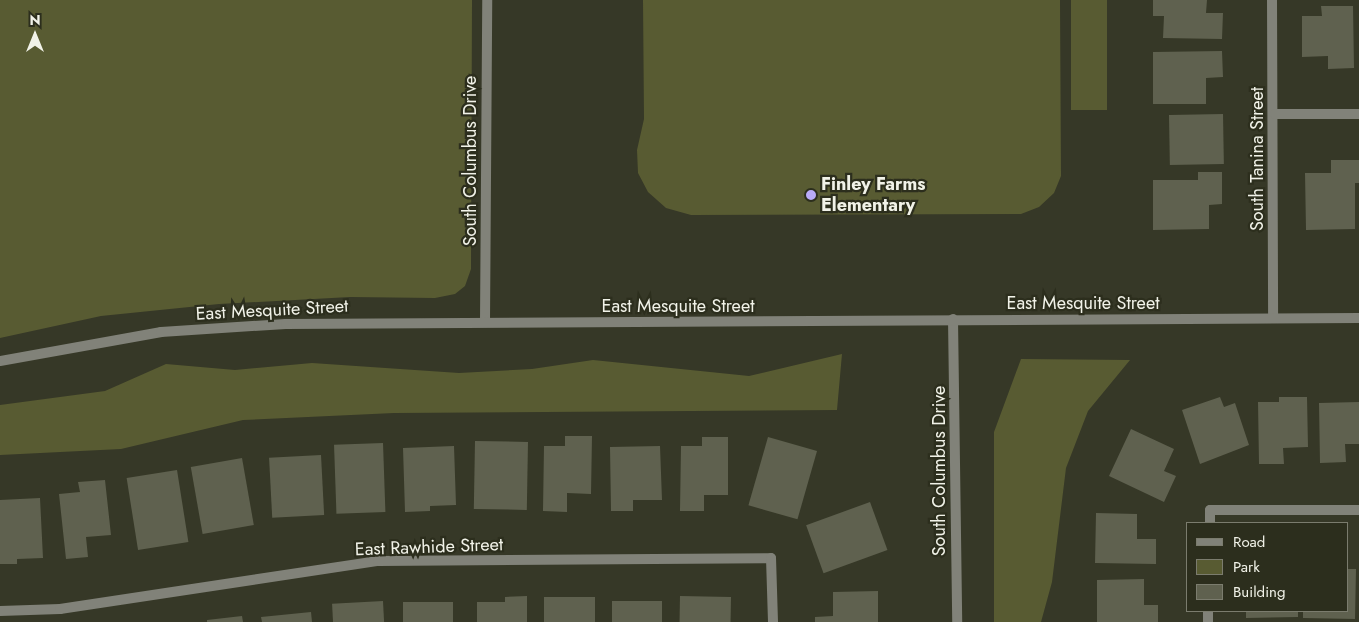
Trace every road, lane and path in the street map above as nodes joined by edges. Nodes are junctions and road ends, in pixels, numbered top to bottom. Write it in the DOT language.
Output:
graph roads {
  1 [pos="487,0"];
  2 [pos="1272,0"];
  3 [pos="1274,114"];
  4 [pos="1359,114"];
  5 [pos="1273,318"];
  6 [pos="1359,318"];
  7 [pos="953,319"];
  8 [pos="485,322"];
  9 [pos="0,361"];
  10 [pos="1359,510"];
  11 [pos="1210,522"];
  12 [pos="0,611"];
  13 [pos="773,622"];
  14 [pos="957,622"];
  1 -- 8 [label="street, South Columbus Drive"];
  2 -- 3 [label="street, South Tanina Street"];
  3 -- 4 [label="street"];
  3 -- 5 [label="street, South Tanina Street"];
  5 -- 6 [label="street, East Mesquite Street"];
  5 -- 7 [label="street, East Mesquite Street"];
  7 -- 8 [label="street, East Mesquite Street"];
  7 -- 14 [label="street, South Columbus Drive"];
  8 -- 9 [label="street, East Mesquite Street"];
  10 -- 11 [label="street"];
  12 -- 13 [label="street, East Rawhide Street"];
}
